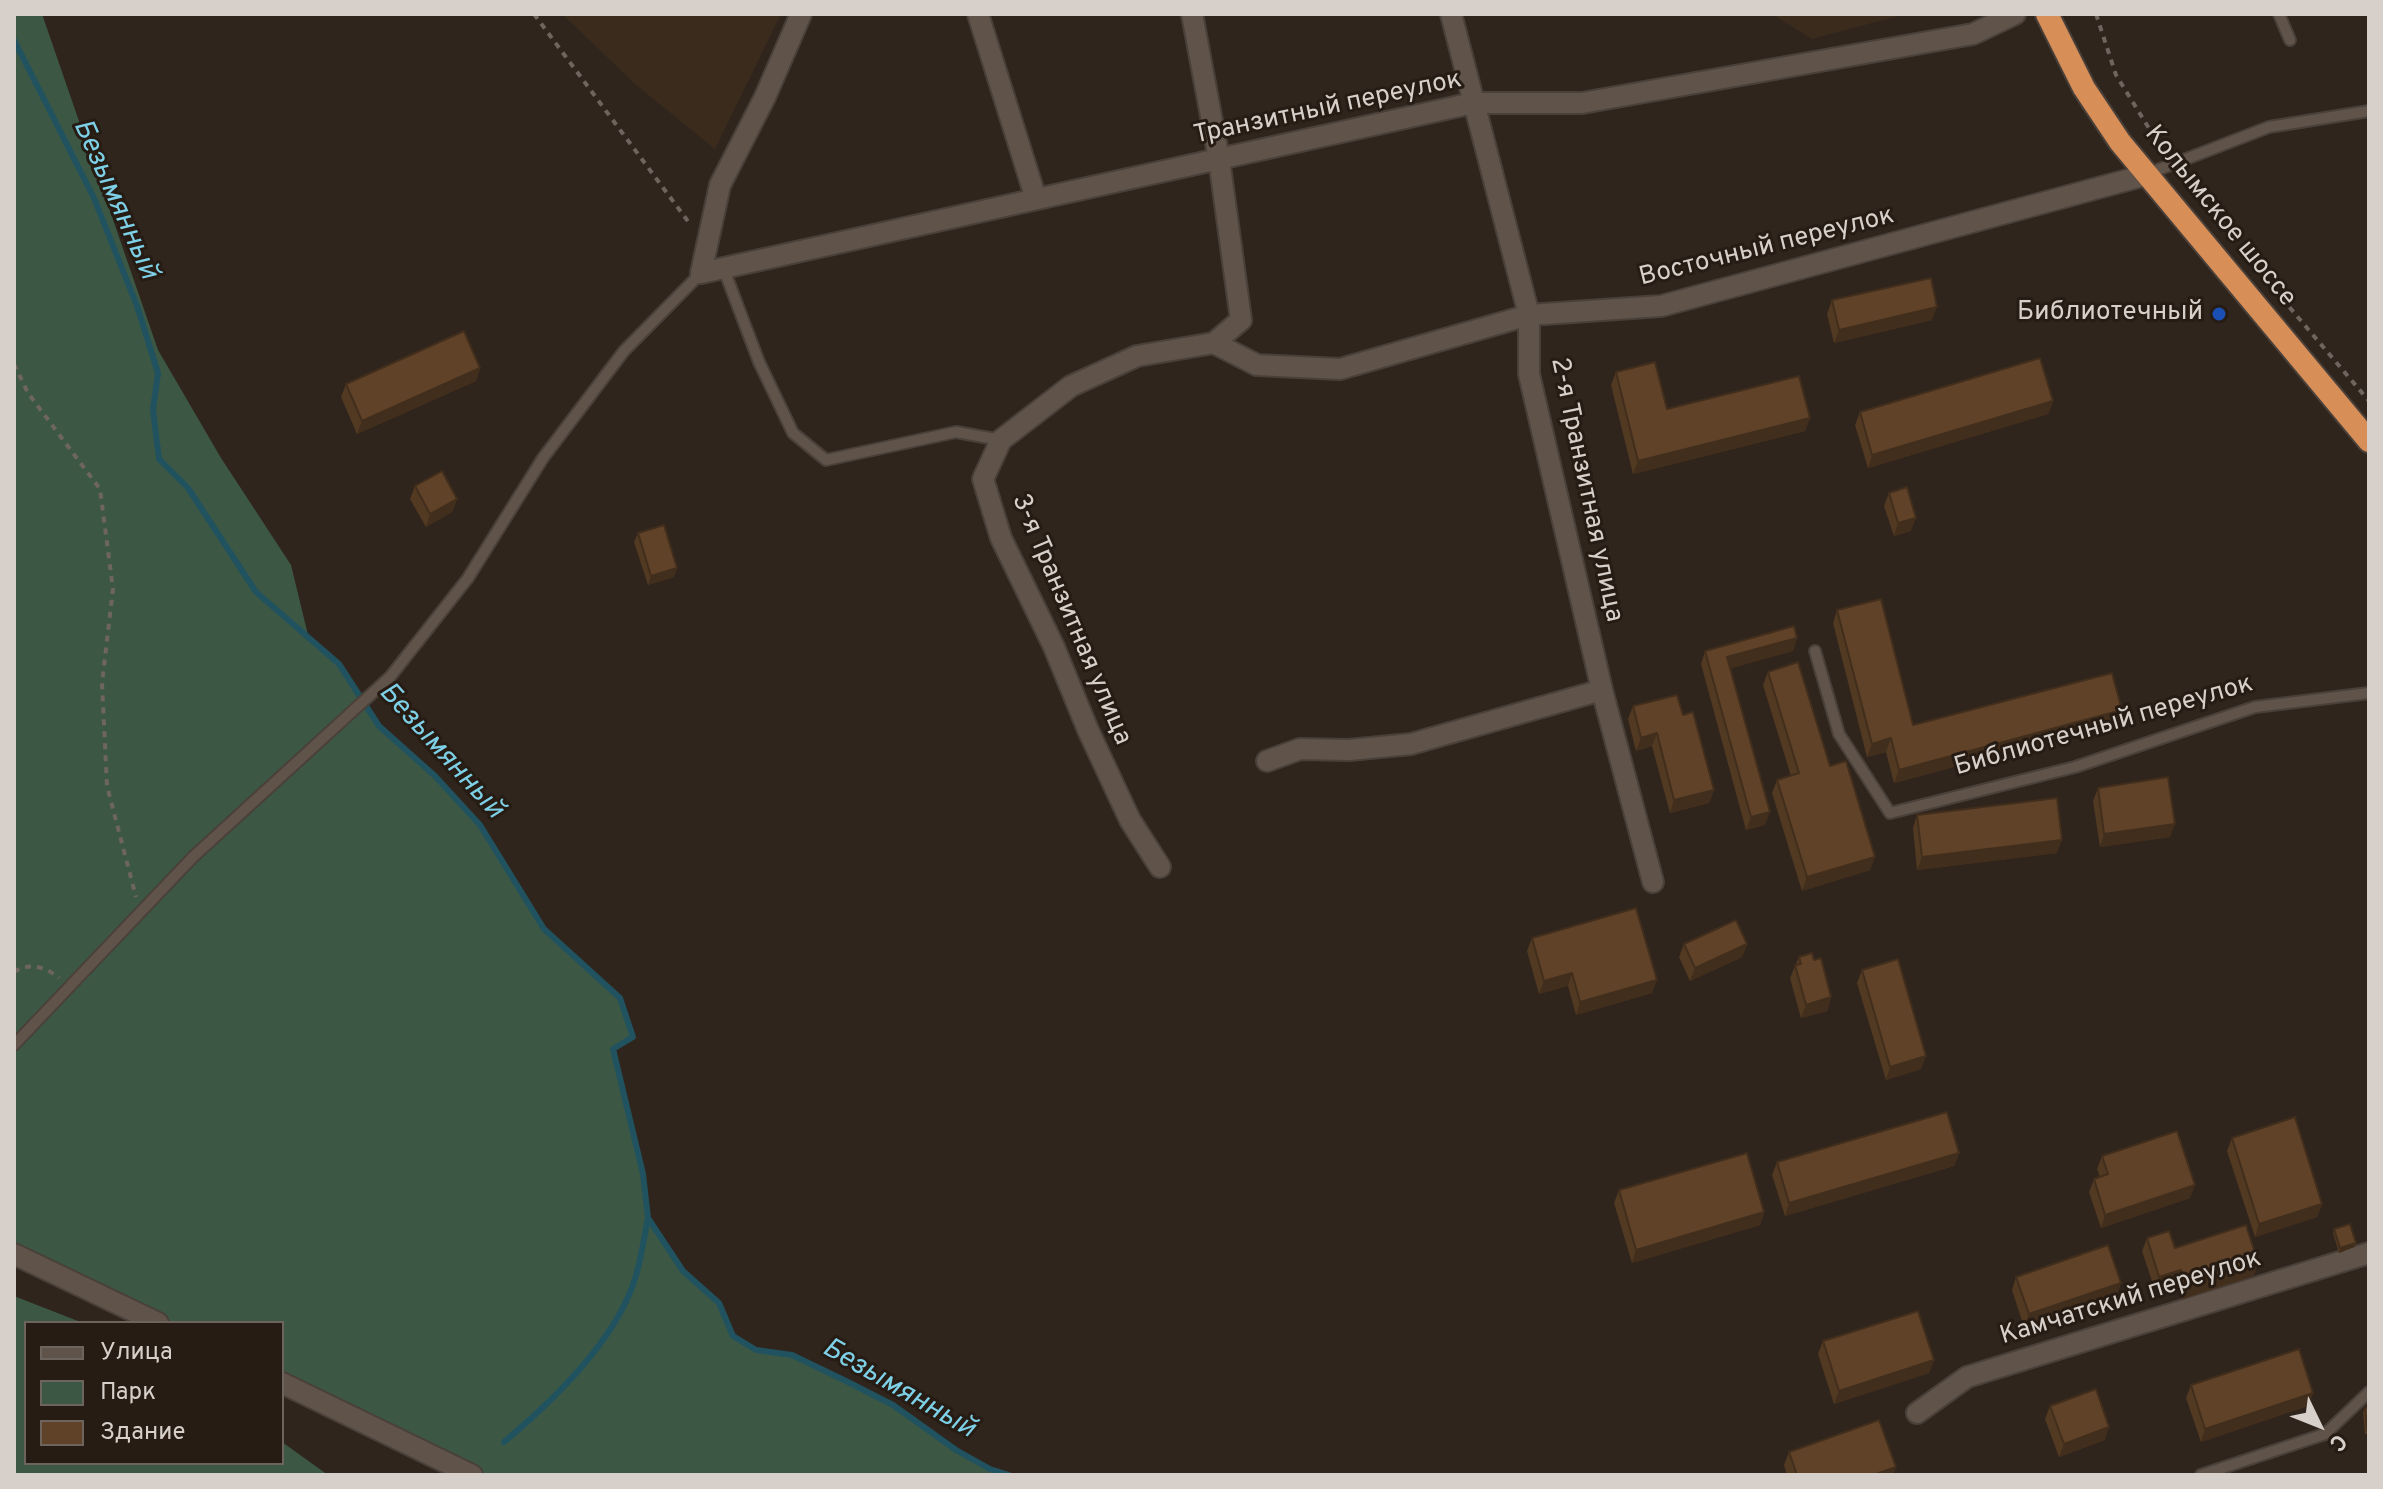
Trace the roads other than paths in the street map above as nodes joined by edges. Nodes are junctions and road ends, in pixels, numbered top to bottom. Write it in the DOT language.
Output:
graph roads {
  1 [pos="801,14"];
  2 [pos="978,14"];
  3 [pos="1192,14"];
  4 [pos="1451,14"];
  5 [pos="2015,14"];
  6 [pos="2047,14"];
  7 [pos="2279,14"];
  8 [pos="2290,40"];
  9 [pos="1473,103"];
  10 [pos="2369,111"];
  11 [pos="1219,159"];
  12 [pos="2146,175"];
  13 [pos="1036,199"];
  14 [pos="723,267"];
  15 [pos="701,273"];
  16 [pos="1529,315"];
  17 [pos="1214,343"];
  18 [pos="1001,440"];
  19 [pos="2369,441"];
  20 [pos="1815,651"];
  21 [pos="1602,690"];
  22 [pos="2369,693"];
  23 [pos="1267,761"];
  24 [pos="1160,867"];
  25 [pos="1653,882"];
  26 [pos="14,1045"];
  27 [pos="2369,1253"];
  28 [pos="14,1254"];
  29 [pos="154,1321"];
  30 [pos="284,1384"];
  31 [pos="2369,1392"];
  32 [pos="1917,1413"];
  33 [pos="472,1475"];
  34 [pos="2201,1475"];
  1 -- 15 [label="street"];
  2 -- 13 [label="street"];
  3 -- 11 [label="street"];
  4 -- 9 [label="street, 2-я Транзитная улица"];
  5 -- 9 [label="street, Транзитный переулок"];
  6 -- 12 [label="highway, Колымское шоссе"];
  7 -- 8 [label="lane"];
  9 -- 11 [label="street, Транзитный переулок"];
  9 -- 16 [label="street, 2-я Транзитная улица"];
  10 -- 12 [label="lane"];
  11 -- 13 [label="street, Транзитный переулок"];
  11 -- 17 [label="street"];
  12 -- 16 [label="street, Восточный переулок"];
  12 -- 19 [label="highway, Колымское шоссе"];
  13 -- 14 [label="street, Транзитный переулок"];
  14 -- 15 [label="street, Транзитный переулок"];
  14 -- 18 [label="lane"];
  15 -- 26 [label="lane"];
  16 -- 17 [label="street, Восточный переулок"];
  16 -- 21 [label="street, 2-я Транзитная улица"];
  17 -- 18 [label="street, 3-я Транзитная улица"];
  18 -- 24 [label="street, 3-я Транзитная улица"];
  20 -- 22 [label="lane, Библиотечный переулок"];
  21 -- 23 [label="street"];
  21 -- 25 [label="street, 2-я Транзитная улица"];
  27 -- 32 [label="street, Камчатский переулок"];
  28 -- 29 [label="street"];
  30 -- 33 [label="street"];
  31 -- 34 [label="lane"];
}
